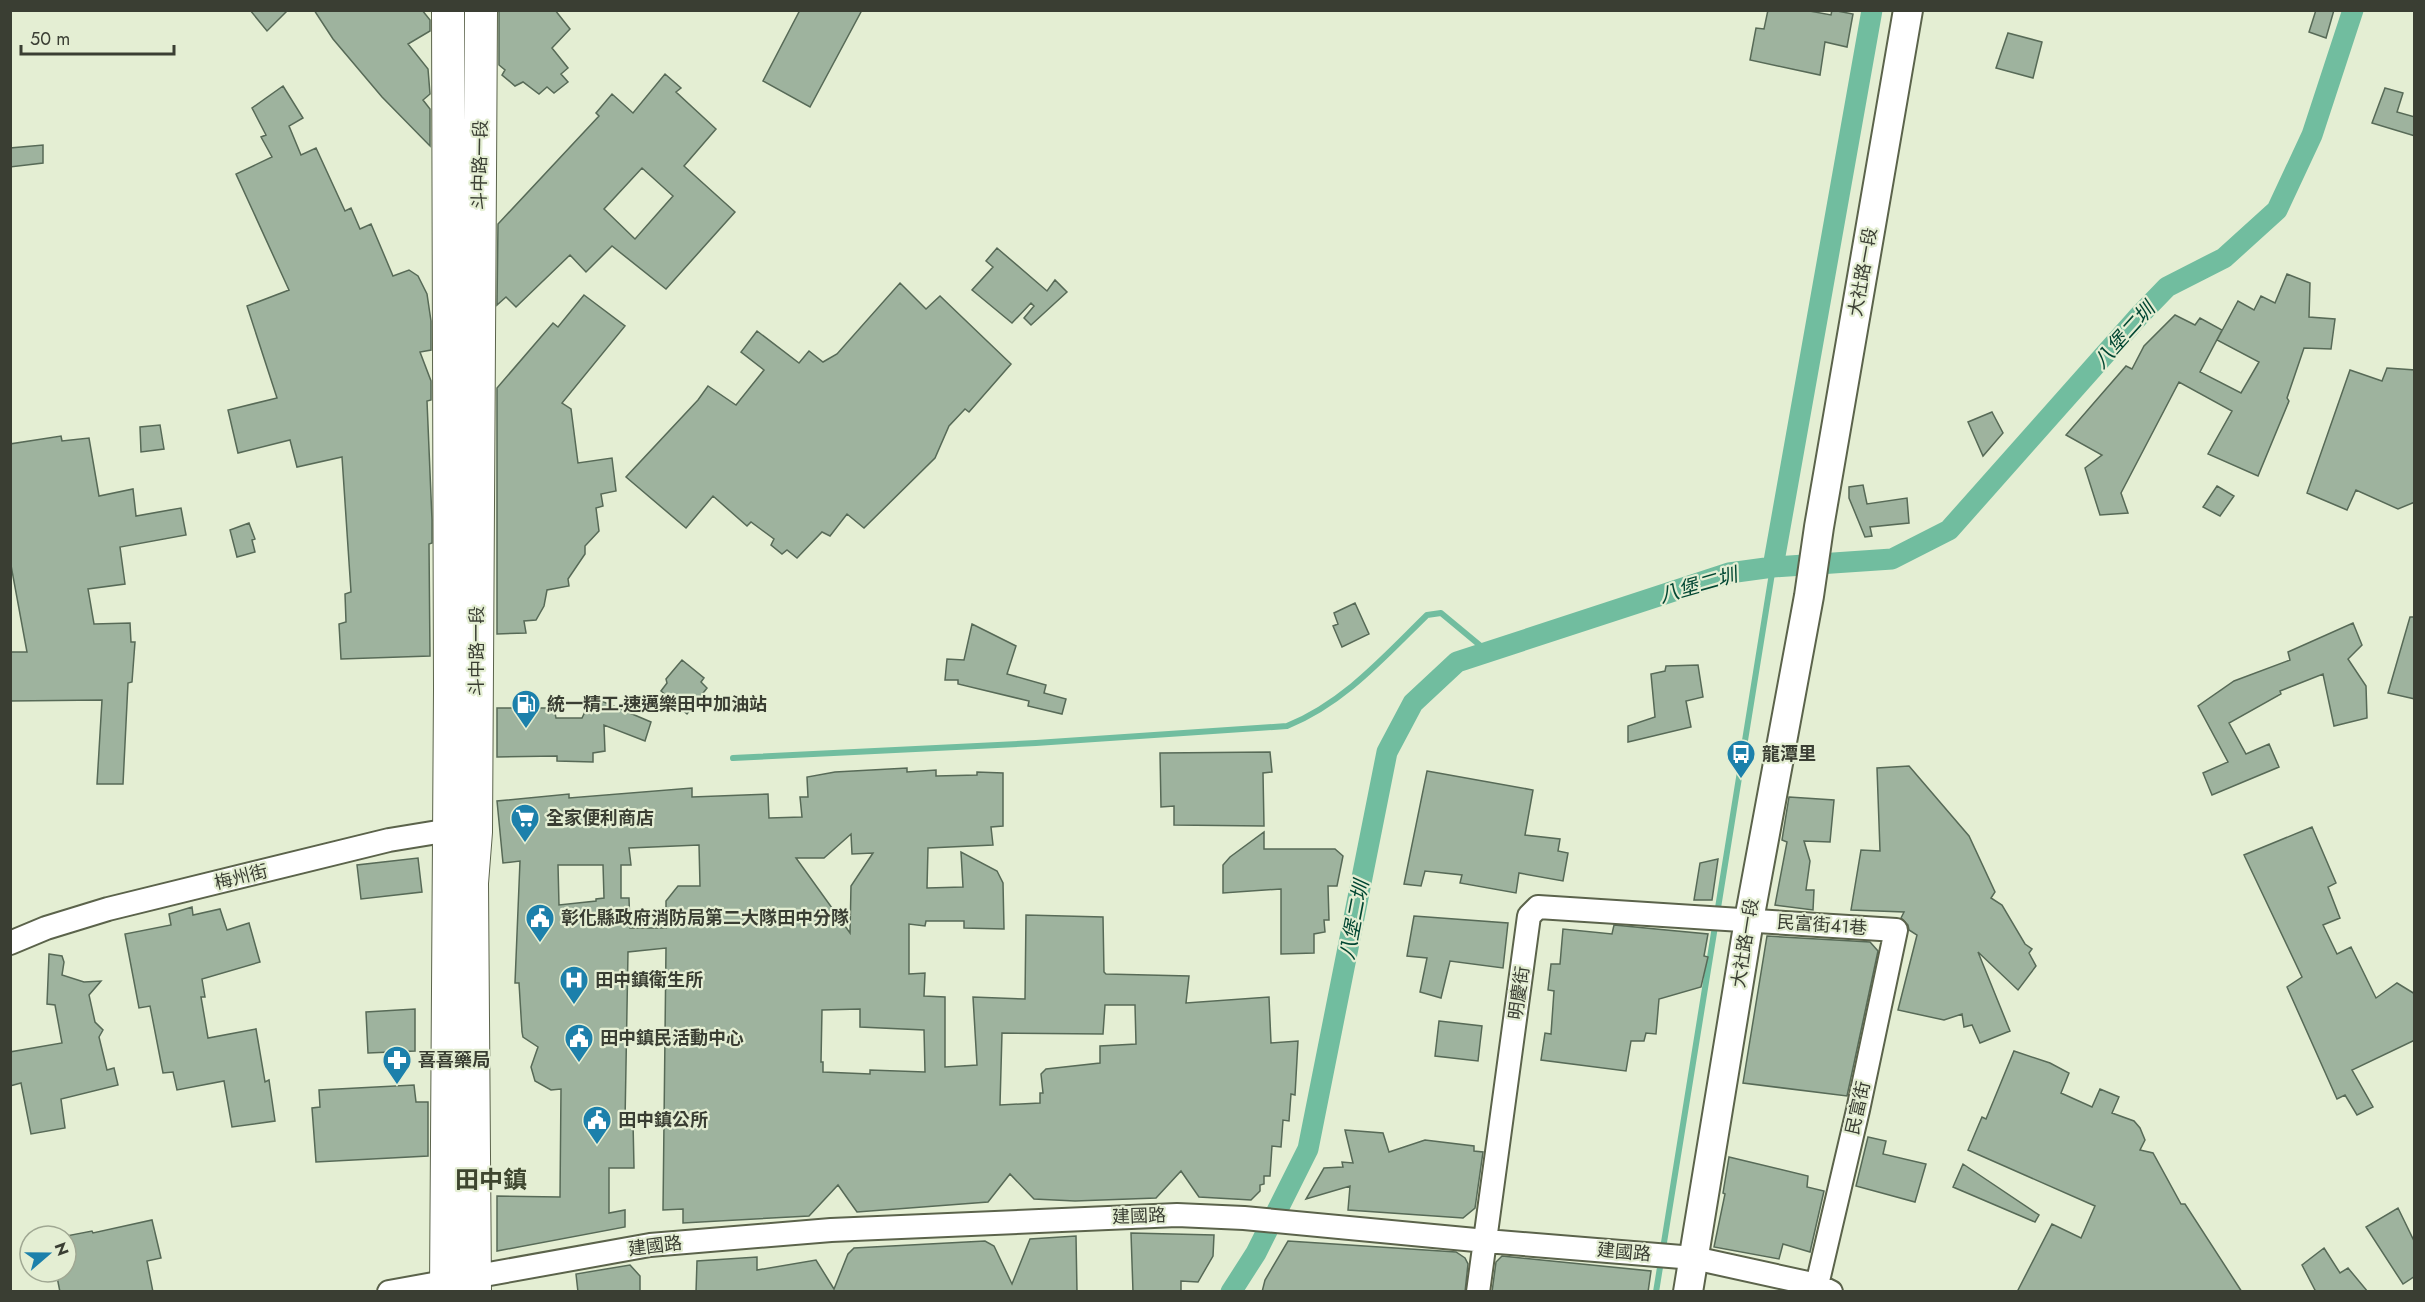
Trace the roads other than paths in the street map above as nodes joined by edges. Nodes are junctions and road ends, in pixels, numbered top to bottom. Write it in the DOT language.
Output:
graph roads {
  1 [pos="448,10"];
  2 [pos="481,10"];
  3 [pos="1908,10"];
  4 [pos="464,689"];
  5 [pos="463,831"];
  6 [pos="1749,920"];
  7 [pos="1896,930"];
  8 [pos="10,943"];
  9 [pos="1485,1241"];
  10 [pos="1694,1258"];
  11 [pos="460,1285"];
  12 [pos="1824,1288"];
  13 [pos="389,1292"];
  14 [pos="1478,1292"];
  15 [pos="1688,1292"];
  1 -- 4 [label="main road, 斗中路一段"];
  2 -- 4 [label="main road, 斗中路一段"];
  3 -- 6 [label="street, 大社路一段"];
  4 -- 5 [label="main road, 斗中路一段"];
  5 -- 8 [label="street, 梅州街"];
  5 -- 11 [label="main road, 斗中路一段"];
  6 -- 7 [label="street, 民富街41巷"];
  6 -- 9 [label="street, 明慶街"];
  6 -- 10 [label="street, 大社路一段"];
  7 -- 12 [label="street, 民富街"];
  9 -- 10 [label="street, 建國路"];
  9 -- 11 [label="street, 建國路"];
  9 -- 14 [label="street, 明慶街"];
  10 -- 12 [label="street, 建國路"];
  10 -- 15 [label="street, 大社路一段"];
  11 -- 13 [label="street, 建國路"];
}
